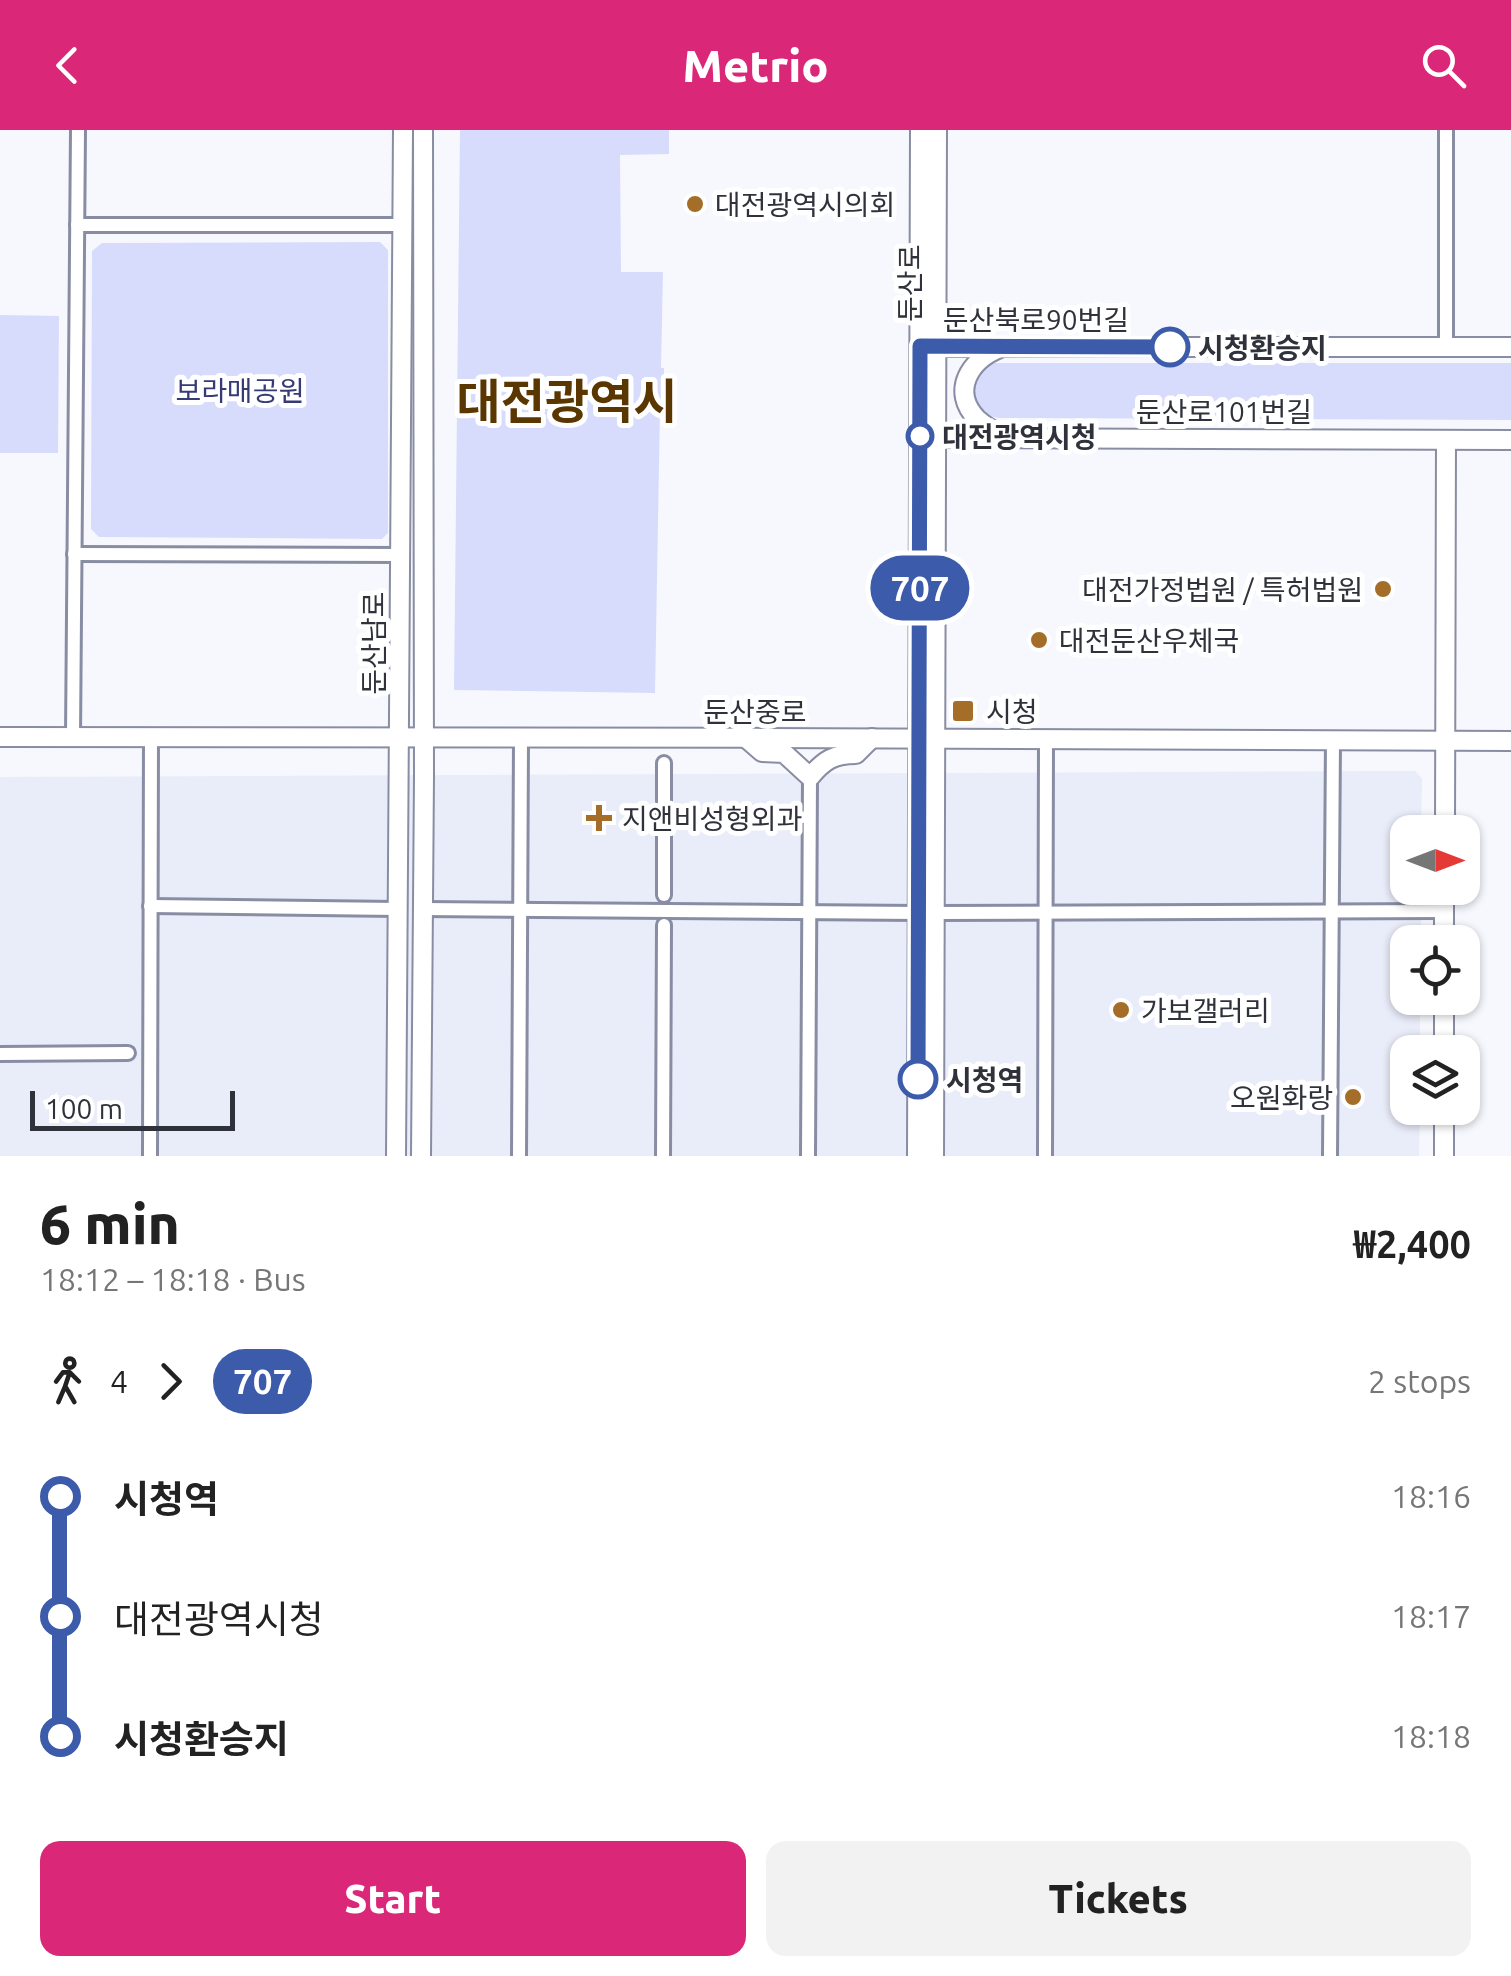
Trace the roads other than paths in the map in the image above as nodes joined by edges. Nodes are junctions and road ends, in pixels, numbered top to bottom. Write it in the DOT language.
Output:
graph roads {
  1 [pos="78,130"];
  2 [pos="403,130"];
  3 [pos="423,130"];
  4 [pos="920,130"];
  5 [pos="937,130"];
  6 [pos="1446,130"];
  7 [pos="403,225"];
  8 [pos="77,226"];
  9 [pos="928,346"];
  10 [pos="1003,347"];
  11 [pos="1446,347"];
  12 [pos="1511,347"];
  13 [pos="936,438"];
  14 [pos="1004,438"];
  15 [pos="1446,440"];
  16 [pos="1511,440"];
  17 [pos="74,554"];
  18 [pos="401,555"];
  19 [pos="0,736"];
  20 [pos="72,737"];
  21 [pos="151,737"];
  22 [pos="400,738"];
  23 [pos="424,738"];
  24 [pos="872,738"];
  25 [pos="927,738"];
  26 [pos="1046,738"];
  27 [pos="521,739"];
  28 [pos="747,739"];
  29 [pos="1333,740"];
  30 [pos="1446,740"];
  31 [pos="1511,741"];
  32 [pos="664,762"];
  33 [pos="810,777"];
  34 [pos="1445,815"];
  35 [pos="664,895"];
  36 [pos="1444,905"];
  37 [pos="150,906"];
  38 [pos="398,909"];
  39 [pos="423,909"];
  40 [pos="520,910"];
  41 [pos="1444,911"];
  42 [pos="809,912"];
  43 [pos="1046,912"];
  44 [pos="1332,912"];
  45 [pos="927,913"];
  46 [pos="664,925"];
  47 [pos="1444,925"];
  48 [pos="128,1053"];
  49 [pos="0,1054"];
  50 [pos="1444,1125"];
  51 [pos="150,1156"];
  52 [pos="396,1156"];
  53 [pos="422,1156"];
  54 [pos="519,1156"];
  55 [pos="663,1156"];
  56 [pos="808,1156"];
  57 [pos="918,1156"];
  58 [pos="934,1156"];
  59 [pos="1045,1156"];
  60 [pos="1330,1156"];
  61 [pos="1444,1156"];
  1 -- 8 [label="street"];
  2 -- 7 [label="main road, 둔산남로"];
  3 -- 23 [label="main road, 둔산남로"];
  4 -- 9 [label="main road, 둔산로"];
  5 -- 9 [label="main road, 둔산로"];
  6 -- 11 [label="street"];
  7 -- 8 [label="street"];
  7 -- 18 [label="main road, 둔산남로"];
  8 -- 17 [label="street"];
  9 -- 10 [label="main road, 둔산북로90번길"];
  9 -- 13 [label="main road, 둔산로"];
  9 -- 25 [label="main road, 둔산로"];
  10 -- 11 [label="main road, 둔산북로90번길"];
  10 -- 14 [label="main road"];
  11 -- 12 [label="main road, 둔산북로90번길"];
  13 -- 14 [label="main road, 둔산로101번길"];
  13 -- 25 [label="main road, 둔산로"];
  14 -- 15 [label="main road, 둔산로101번길"];
  15 -- 16 [label="main road, 둔산로101번길"];
  15 -- 30 [label="main road"];
  17 -- 18 [label="street"];
  17 -- 20 [label="street"];
  18 -- 22 [label="main road, 둔산남로"];
  19 -- 20 [label="main road, 둔산중로"];
  20 -- 21 [label="main road, 둔산중로"];
  21 -- 22 [label="main road, 둔산중로"];
  21 -- 37 [label="street"];
  22 -- 23 [label="main road, 둔산중로"];
  22 -- 38 [label="main road, 둔산남로"];
  23 -- 27 [label="main road, 둔산중로"];
  23 -- 39 [label="main road, 둔산남로"];
  24 -- 25 [label="main road, 둔산중로"];
  24 -- 28 [label="main road, 둔산중로"];
  24 -- 33 [label="main road"];
  25 -- 26 [label="main road, 둔산중로"];
  25 -- 45 [label="main road, 둔산로"];
  26 -- 29 [label="main road, 둔산중로"];
  26 -- 43 [label="street"];
  27 -- 28 [label="main road, 둔산중로"];
  27 -- 40 [label="street"];
  28 -- 33 [label="main road"];
  29 -- 30 [label="main road, 둔산중로"];
  29 -- 44 [label="street"];
  30 -- 31 [label="main road, 둔산중로"];
  30 -- 34 [label="main road"];
  32 -- 35 [label="street"];
  33 -- 42 [label="street"];
  36 -- 41 [label="main road"];
  37 -- 38 [label="street"];
  37 -- 51 [label="street"];
  38 -- 52 [label="main road, 둔산남로"];
  39 -- 40 [label="street"];
  39 -- 53 [label="main road, 둔산남로"];
  40 -- 42 [label="street"];
  40 -- 54 [label="street"];
  41 -- 44 [label="street"];
  41 -- 47 [label="main road"];
  42 -- 45 [label="street"];
  42 -- 56 [label="street"];
  43 -- 44 [label="street"];
  43 -- 45 [label="street"];
  43 -- 59 [label="street"];
  44 -- 60 [label="street"];
  45 -- 57 [label="main road, 둔산로"];
  45 -- 58 [label="main road, 둔산로"];
  46 -- 55 [label="street"];
  48 -- 49 [label="street"];
  50 -- 61 [label="main road"];
}
